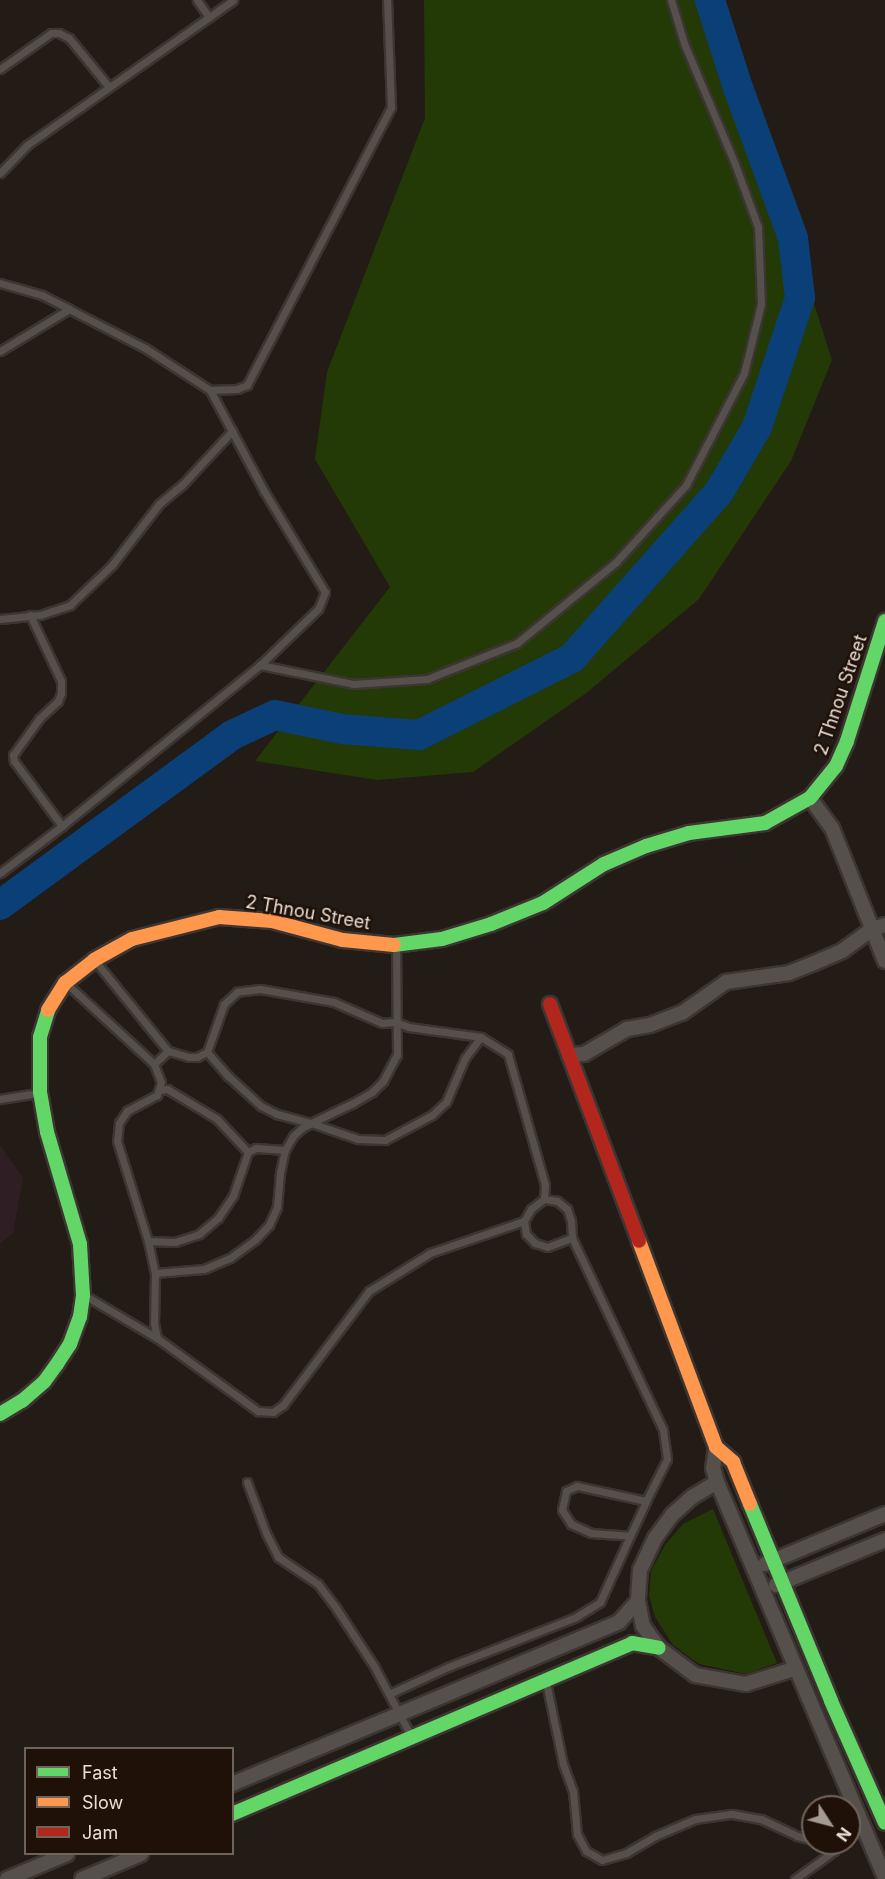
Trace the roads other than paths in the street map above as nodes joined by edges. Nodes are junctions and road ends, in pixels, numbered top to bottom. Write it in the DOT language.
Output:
graph roads {
  1 [pos="197,0"];
  2 [pos="233,0"];
  3 [pos="387,0"];
  4 [pos="671,0"];
  5 [pos="209,17"];
  6 [pos="0,69"];
  7 [pos="109,87"];
  8 [pos="0,173"];
  9 [pos="0,283"];
  10 [pos="69,309"];
  11 [pos="0,351"];
  12 [pos="210,390"];
  13 [pos="232,431"];
  14 [pos="30,615"];
  15 [pos="0,619"];
  16 [pos="885,621"];
  17 [pos="260,665"];
  18 [pos="810,798"];
  19 [pos="62,826"];
  20 [pos="0,873"];
  21 [pos="878,927"];
  22 [pos="396,945"];
  23 [pos="94,960"];
  24 [pos="885,961"];
  25 [pos="65,982"];
  26 [pos="550,1004"];
  27 [pos="395,1022"];
  28 [pos="482,1037"];
  29 [pos="168,1051"];
  30 [pos="207,1052"];
  31 [pos="569,1055"];
  32 [pos="154,1064"];
  33 [pos="160,1090"];
  34 [pos="40,1092"];
  35 [pos="0,1099"];
  36 [pos="311,1123"];
  37 [pos="285,1150"];
  38 [pos="248,1152"];
  39 [pos="544,1199"];
  40 [pos="524,1221"];
  41 [pos="572,1238"];
  42 [pos="148,1241"];
  43 [pos="155,1273"];
  44 [pos="83,1295"];
  45 [pos="157,1338"];
  46 [pos="0,1414"];
  47 [pos="716,1448"];
  48 [pos="247,1482"];
  49 [pos="717,1482"];
  50 [pos="646,1501"];
  51 [pos="885,1514"];
  52 [pos="630,1536"];
  53 [pos="885,1540"];
  54 [pos="774,1561"];
  55 [pos="755,1569"];
  56 [pos="782,1583"];
  57 [pos="763,1591"];
  58 [pos="638,1601"];
  59 [pos="659,1648"];
  60 [pos="794,1669"];
  61 [pos="546,1680"];
  62 [pos="389,1694"];
  63 [pos="400,1714"];
  64 [pos="412,1737"];
  65 [pos="234,1783"];
  66 [pos="234,1813"];
  67 [pos="885,1825"];
  68 [pos="861,1833"];
  69 [pos="866,1833"];
  70 [pos="801,1837"];
  71 [pos="65,1855"];
  72 [pos="139,1855"];
  73 [pos="828,1855"];
  74 [pos="885,1878"];
  75 [pos="7,1879"];
  76 [pos="82,1879"];
  77 [pos="795,1879"];
  1 -- 5 [label="lane"];
  2 -- 5 [label="lane"];
  3 -- 12 [label="lane"];
  4 -- 17 [label="lane"];
  5 -- 7 [label="lane"];
  6 -- 7 [label="lane"];
  7 -- 8 [label="lane"];
  9 -- 10 [label="lane"];
  10 -- 11 [label="lane"];
  10 -- 12 [label="lane"];
  12 -- 13 [label="lane"];
  13 -- 14 [label="lane"];
  13 -- 17 [label="lane"];
  14 -- 15 [label="lane"];
  14 -- 19 [label="lane"];
  16 -- 18 [label="main road, 2 Thnou Street"];
  17 -- 19 [label="lane"];
  18 -- 21 [label="street"];
  18 -- 22 [label="main road, 2 Thnou Street"];
  19 -- 20 [label="lane"];
  21 -- 24 [label="street"];
  21 -- 31 [label="street"];
  22 -- 23 [label="main road, 2 Thnou Street"];
  22 -- 27 [label="lane"];
  23 -- 25 [label="main road, 2 Thnou Street"];
  23 -- 29 [label="lane"];
  25 -- 32 [label="lane"];
  25 -- 34 [label="main road, 2 Thnou Street"];
  26 -- 31 [label="main road"];
  27 -- 28 [label="lane"];
  27 -- 30 [label="lane"];
  27 -- 36 [label="lane"];
  28 -- 36 [label="lane"];
  28 -- 39 [label="lane"];
  29 -- 30 [label="lane"];
  29 -- 32 [label="lane"];
  30 -- 36 [label="lane"];
  31 -- 47 [label="main road"];
  32 -- 33 [label="lane"];
  33 -- 38 [label="lane"];
  33 -- 42 [label="lane"];
  34 -- 35 [label="lane"];
  34 -- 44 [label="main road, 2 Thnou Street"];
  36 -- 37 [label="lane"];
  37 -- 38 [label="lane"];
  37 -- 43 [label="lane"];
  38 -- 42 [label="lane"];
  39 -- 40 [label="lane"];
  39 -- 41 [label="lane"];
  40 -- 41 [label="lane"];
  40 -- 45 [label="lane"];
  41 -- 50 [label="lane"];
  42 -- 43 [label="lane"];
  43 -- 45 [label="lane"];
  44 -- 45 [label="lane"];
  44 -- 46 [label="main road, 2 Thnou Street"];
  47 -- 49 [label="street"];
  47 -- 54 [label="main road"];
  48 -- 62 [label="lane"];
  49 -- 55 [label="street"];
  49 -- 58 [label="street"];
  50 -- 52 [label="lane"];
  50 -- 52 [label="lane"];
  51 -- 54 [label="street"];
  52 -- 62 [label="lane"];
  53 -- 56 [label="street"];
  54 -- 55 [label="street"];
  54 -- 56 [label="main road"];
  55 -- 57 [label="street"];
  56 -- 57 [label="street"];
  56 -- 67 [label="main road"];
  57 -- 60 [label="street"];
  58 -- 59 [label="street"];
  58 -- 63 [label="street"];
  59 -- 60 [label="street"];
  59 -- 61 [label="main road"];
  60 -- 69 [label="street"];
  61 -- 64 [label="main road"];
  61 -- 70 [label="lane"];
  62 -- 63 [label="lane"];
  63 -- 64 [label="lane"];
  63 -- 65 [label="street"];
  64 -- 66 [label="main road"];
  67 -- 69 [label="street"];
  68 -- 69 [label="lane"];
  69 -- 74 [label="street"];
  71 -- 75 [label="street"];
  72 -- 76 [label="street"];
  73 -- 77 [label="lane"];
}
